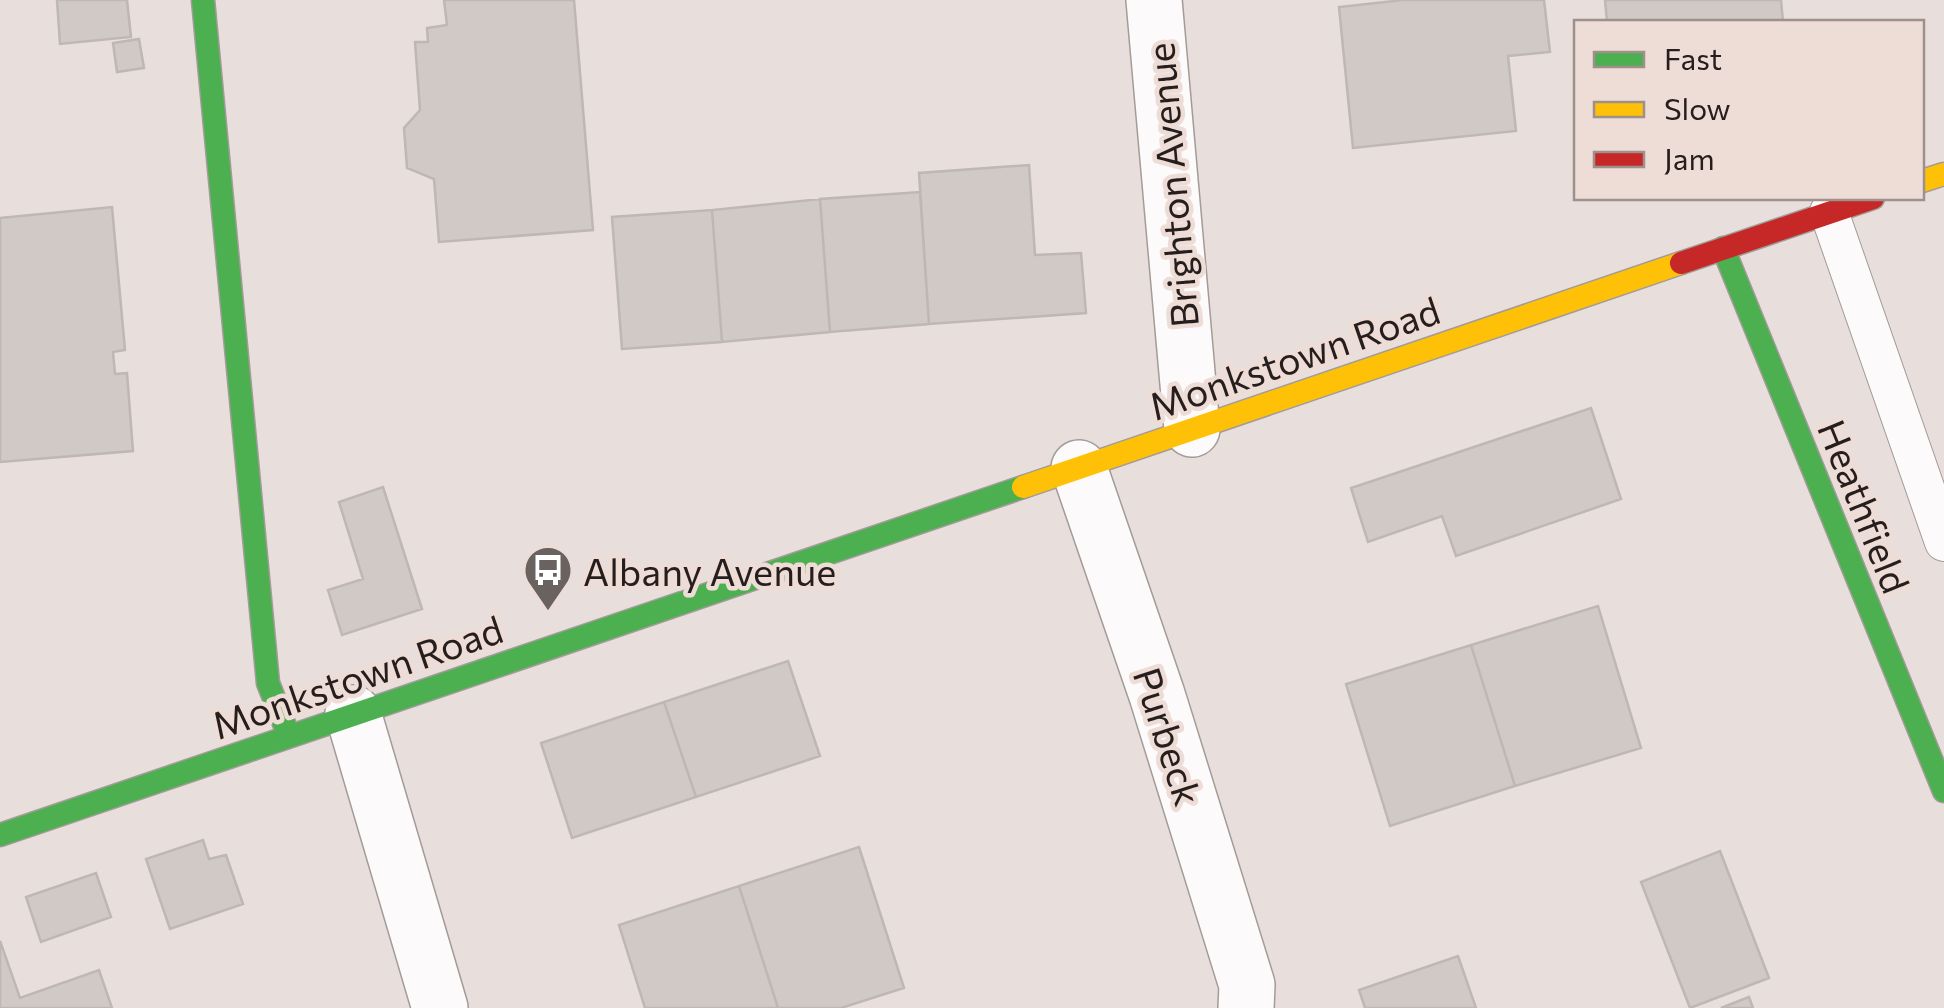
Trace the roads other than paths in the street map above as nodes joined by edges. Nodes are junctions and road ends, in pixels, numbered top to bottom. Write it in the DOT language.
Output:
graph roads {
  1 [pos="204,0"];
  2 [pos="1154,0"];
  3 [pos="1867,200"];
  4 [pos="1830,212"];
  5 [pos="1723,248"];
  6 [pos="1192,429"];
  7 [pos="1079,468"];
  8 [pos="1944,542"];
  9 [pos="353,713"];
  10 [pos="288,736"];
  11 [pos="1944,791"];
  12 [pos="0,836"];
  13 [pos="440,1008"];
  14 [pos="1246,1008"];
  1 -- 10 [label="main road"];
  2 -- 6 [label="street, Brighton Avenue"];
  3 -- 4 [label="main road, Monkstown Road"];
  4 -- 5 [label="main road, Monkstown Road"];
  4 -- 8 [label="lane"];
  5 -- 6 [label="main road, Monkstown Road"];
  5 -- 11 [label="main road, Heathfield"];
  6 -- 7 [label="main road, Monkstown Road"];
  7 -- 9 [label="main road, Monkstown Road"];
  7 -- 14 [label="street, Purbeck"];
  9 -- 10 [label="main road, Monkstown Road"];
  9 -- 13 [label="street"];
  10 -- 12 [label="main road, Monkstown Road"];
}
